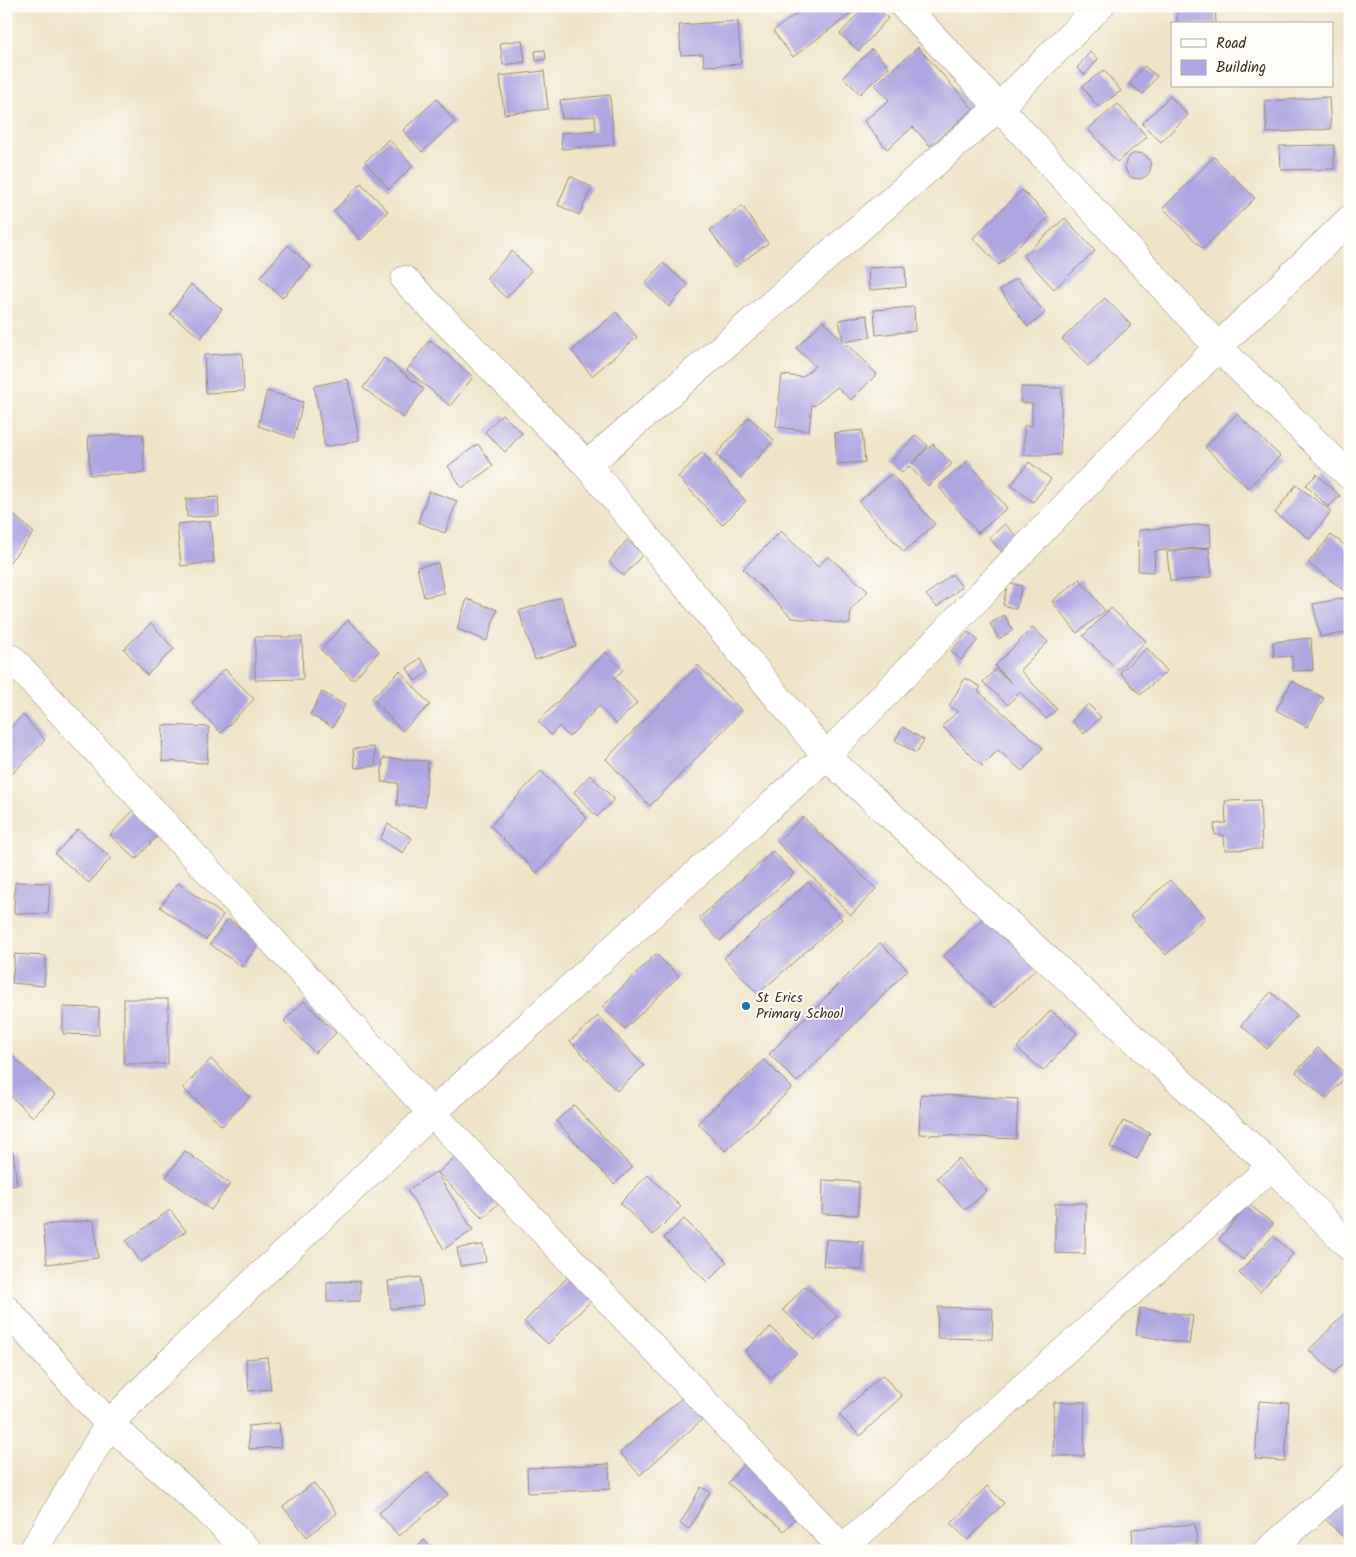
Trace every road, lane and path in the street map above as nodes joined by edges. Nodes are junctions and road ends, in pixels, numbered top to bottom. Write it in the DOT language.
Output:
graph roads {
  1 [pos="904,6"];
  2 [pos="1100,6"];
  3 [pos="999,108"];
  4 [pos="1350,219"];
  5 [pos="406,280"];
  6 [pos="1218,347"];
  7 [pos="587,465"];
  8 [pos="1350,476"];
  9 [pos="12,659"];
  10 [pos="826,756"];
  11 [pos="432,1113"];
  12 [pos="1272,1166"];
  13 [pos="1350,1247"];
  14 [pos="6,1309"];
  15 [pos="109,1424"];
  16 [pos="1350,1479"];
  17 [pos="844,1550"];
  18 [pos="33,1551"];
  19 [pos="248,1551"];
  20 [pos="1268,1551"];
  1 -- 3 [label="street"];
  2 -- 3 [label="street"];
  3 -- 6 [label="street"];
  3 -- 7 [label="street"];
  4 -- 6 [label="street"];
  5 -- 7 [label="street"];
  6 -- 8 [label="street"];
  6 -- 10 [label="street"];
  7 -- 10 [label="street"];
  9 -- 11 [label="street"];
  10 -- 11 [label="street"];
  10 -- 12 [label="street"];
  11 -- 15 [label="street"];
  11 -- 17 [label="street"];
  12 -- 13 [label="street"];
  12 -- 17 [label="street"];
  14 -- 15 [label="street"];
  15 -- 18 [label="street"];
  15 -- 19 [label="street"];
  16 -- 20 [label="street"];
}
